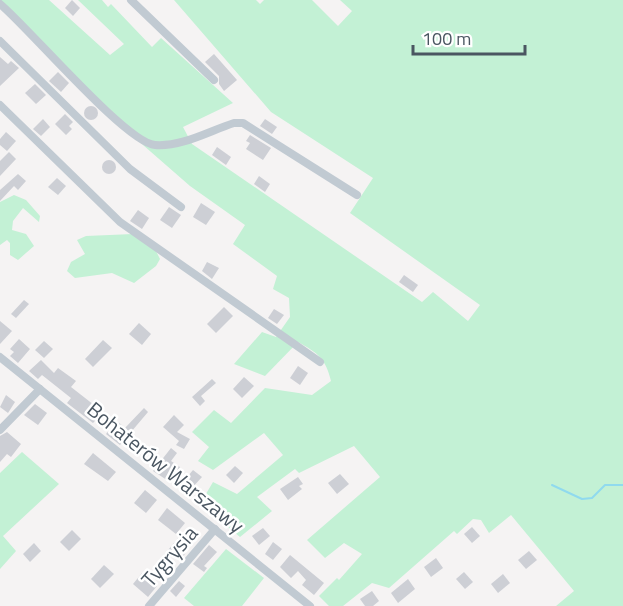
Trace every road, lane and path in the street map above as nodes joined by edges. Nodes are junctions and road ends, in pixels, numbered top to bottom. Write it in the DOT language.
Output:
graph roads {
  1 [pos="131,0"];
  2 [pos="0,4"];
  3 [pos="0,41"];
  4 [pos="214,80"];
  5 [pos="0,105"];
  6 [pos="357,195"];
  7 [pos="180,207"];
  8 [pos="0,357"];
  9 [pos="321,362"];
  10 [pos="40,389"];
  11 [pos="0,430"];
  12 [pos="215,529"];
  13 [pos="149,606"];
  14 [pos="310,606"];
  1 -- 4 [label="street"];
  2 -- 6 [label="street"];
  3 -- 7 [label="street"];
  5 -- 9 [label="street"];
  8 -- 10 [label="street, Bohaterów Warszawy"];
  10 -- 11 [label="street"];
  10 -- 12 [label="street, Bohaterów Warszawy"];
  12 -- 13 [label="street, Tygrysia"];
  12 -- 14 [label="street, Bohaterów Warszawy"];
}
